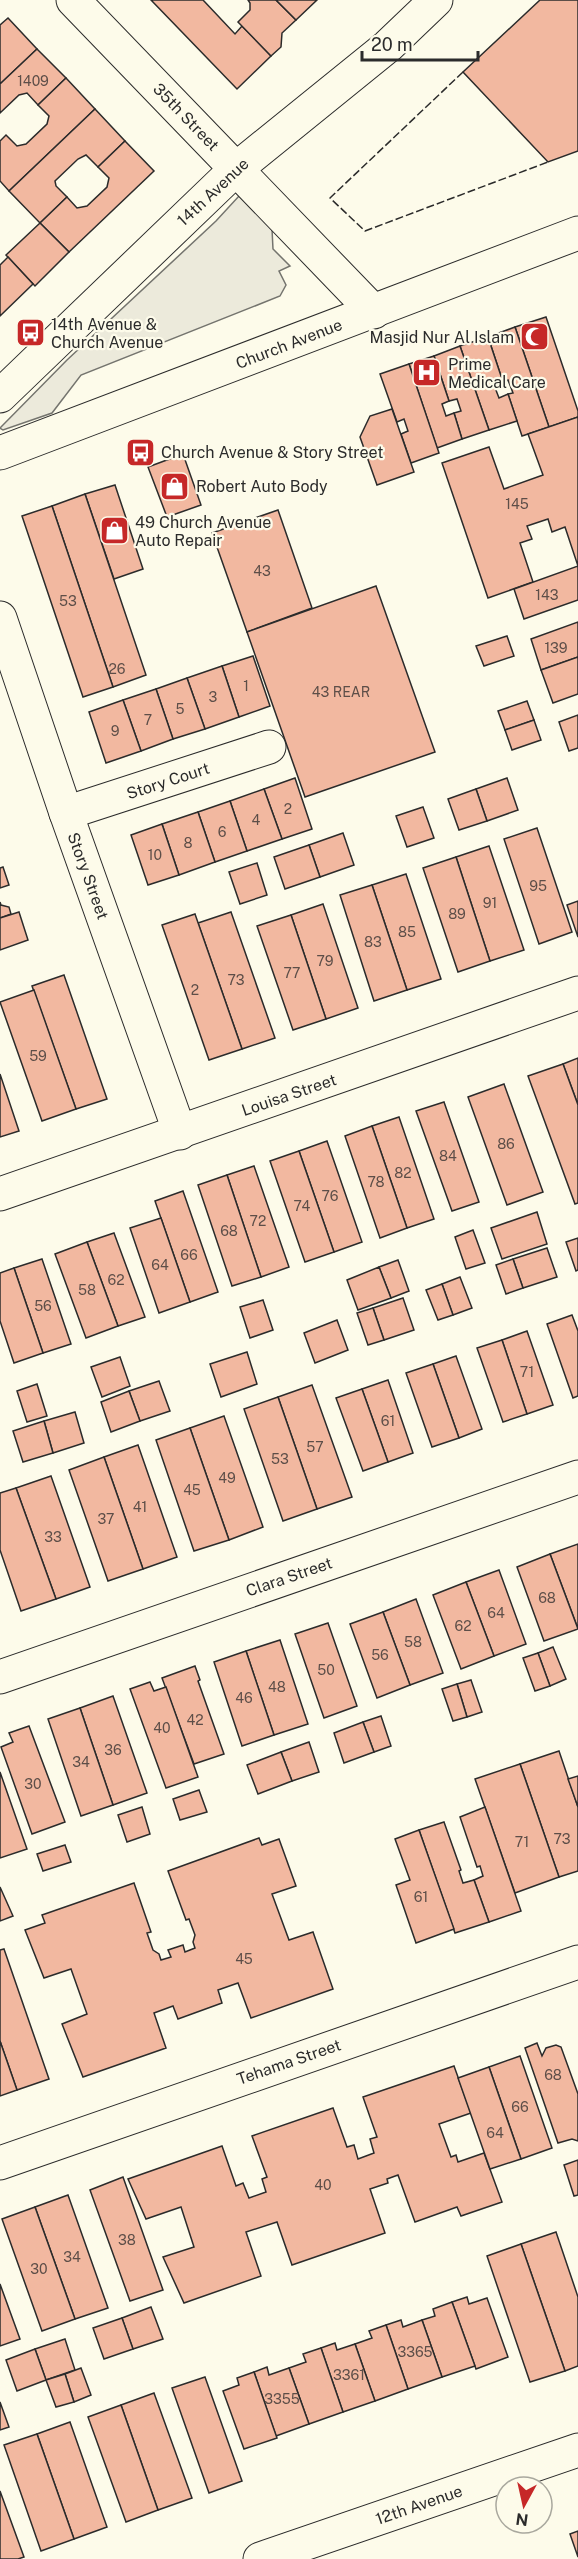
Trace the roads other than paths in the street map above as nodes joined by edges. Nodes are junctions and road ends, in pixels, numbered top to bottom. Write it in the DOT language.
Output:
graph roads {
  1 [pos="73,0"];
  2 [pos="436,0"];
  3 [pos="236,169"];
  4 [pos="578,233"];
  5 [pos="374,312"];
  6 [pos="0,396"];
  7 [pos="0,453"];
  8 [pos="0,618"];
  9 [pos="269,747"];
  10 [pos="66,813"];
  11 [pos="578,993"];
  12 [pos="180,1133"];
  13 [pos="0,1194"];
  14 [pos="578,1477"];
  15 [pos="0,1677"];
  16 [pos="578,1962"];
  17 [pos="0,2163"];
  18 [pos="578,2450"];
  19 [pos="260,2559"];
  1 -- 3 [label="street, 35th Street"];
  2 -- 3 [label="street, 14th Avenue"];
  3 -- 5 [label="street, 35th Street"];
  3 -- 6 [label="street, 14th Avenue"];
  4 -- 5 [label="street, Church Avenue"];
  5 -- 7 [label="street, Church Avenue"];
  8 -- 10 [label="street, Story Street"];
  9 -- 10 [label="street, Story Court"];
  10 -- 12 [label="street, Story Street"];
  11 -- 12 [label="street, Louisa Street"];
  12 -- 13 [label="street, Louisa Street"];
  14 -- 15 [label="street, Clara Street"];
  16 -- 17 [label="street, Tehama Street"];
  18 -- 19 [label="street, 12th Avenue"];
}
